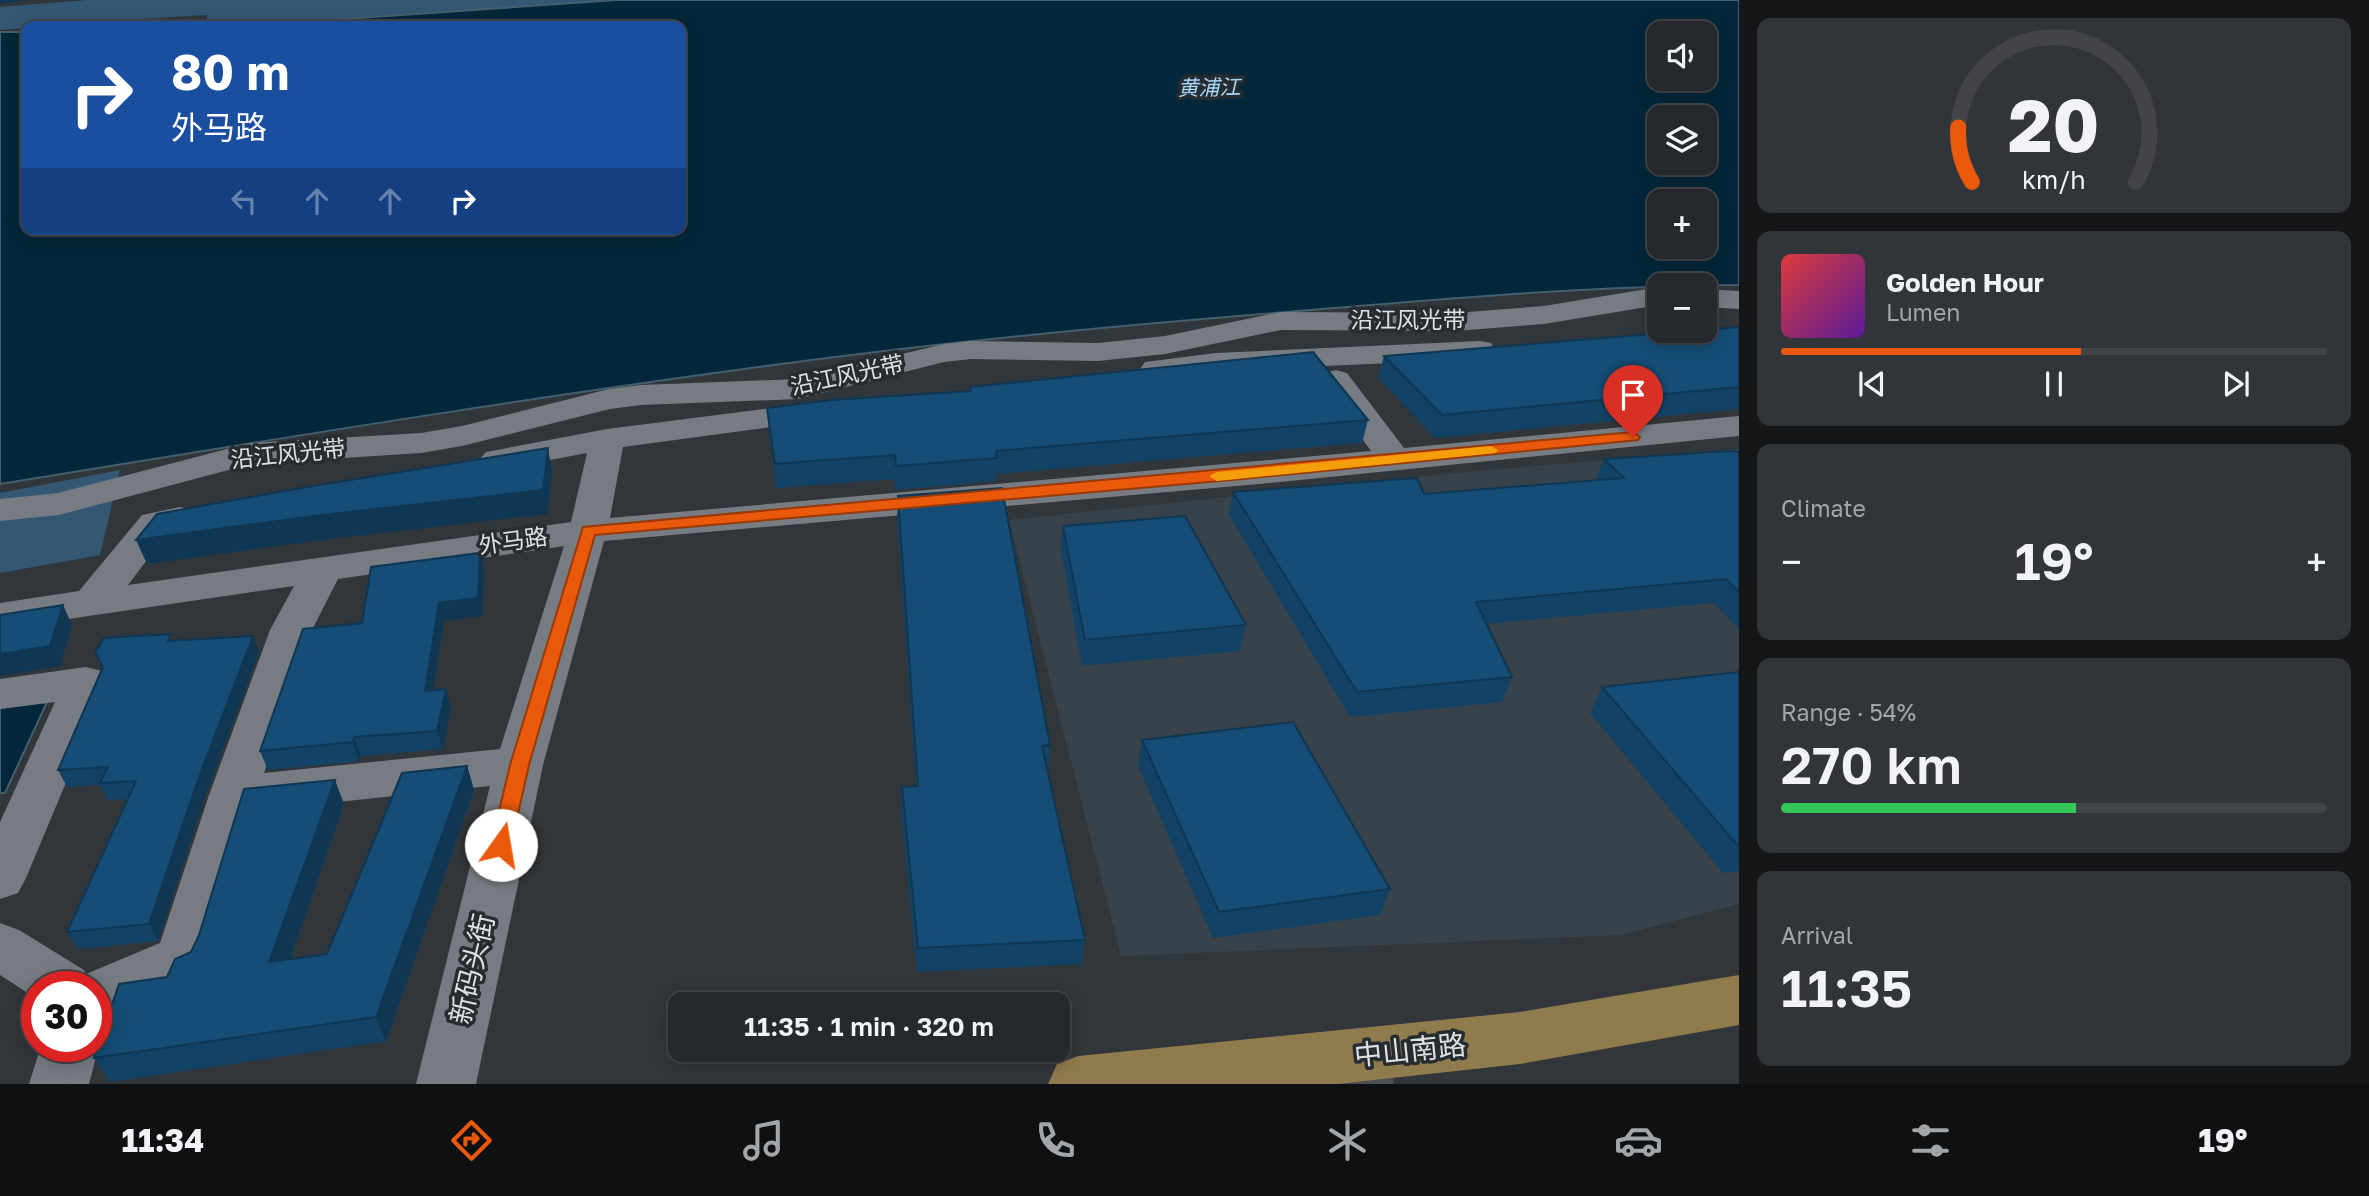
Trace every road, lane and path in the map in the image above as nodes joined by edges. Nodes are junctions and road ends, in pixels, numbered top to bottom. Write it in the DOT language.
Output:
graph roads {
  1 [pos="1647,298"];
  2 [pos="1717,299"];
  3 [pos="1739,300"];
  4 [pos="1282,321"];
  5 [pos="1525,347"];
  6 [pos="1318,357"];
  7 [pos="1050,383"];
  8 [pos="856,407"];
  9 [pos="1739,426"];
  10 [pos="607,439"];
  11 [pos="1395,460"];
  12 [pos="415,475"];
  13 [pos="0,510"];
  14 [pos="210,513"];
  15 [pos="588,531"];
  16 [pos="324,568"];
  17 [pos="92,603"];
  18 [pos="0,616"];
  19 [pos="0,694"];
  20 [pos="519,765"];
  21 [pos="233,795"];
  22 [pos="0,878"];
  23 [pos="0,946"];
  24 [pos="39,971"];
  25 [pos="112,988"];
  26 [pos="1739,1000"];
  27 [pos="66,1062"];
  28 [pos="59,1084"];
  29 [pos="446,1084"];
  30 [pos="1078,1084"];
  1 -- 4 [label="street, 沿江风光带"];
  2 -- 3 [label="street"];
  4 -- 6 [label="street"];
  4 -- 13 [label="street, 沿江风光带"];
  5 -- 6 [label="street"];
  6 -- 7 [label="street"];
  6 -- 11 [label="street"];
  8 -- 10 [label="street"];
  9 -- 11 [label="street, 外马路"];
  10 -- 12 [label="street"];
  10 -- 15 [label="street, 新码头街"];
  11 -- 15 [label="street, 外马路"];
  14 -- 17 [label="street"];
  15 -- 16 [label="street, 外马路"];
  15 -- 20 [label="street, 新码头街"];
  16 -- 17 [label="street, 外马路"];
  16 -- 21 [label="street"];
  17 -- 18 [label="street, 外马路"];
  19 -- 22 [label="street"];
  20 -- 21 [label="street"];
  20 -- 29 [label="street, 新码头街"];
  21 -- 25 [label="street"];
  23 -- 24 [label="street"];
  26 -- 30 [label="main road, 中山南路"];
  27 -- 28 [label="street"];
}
